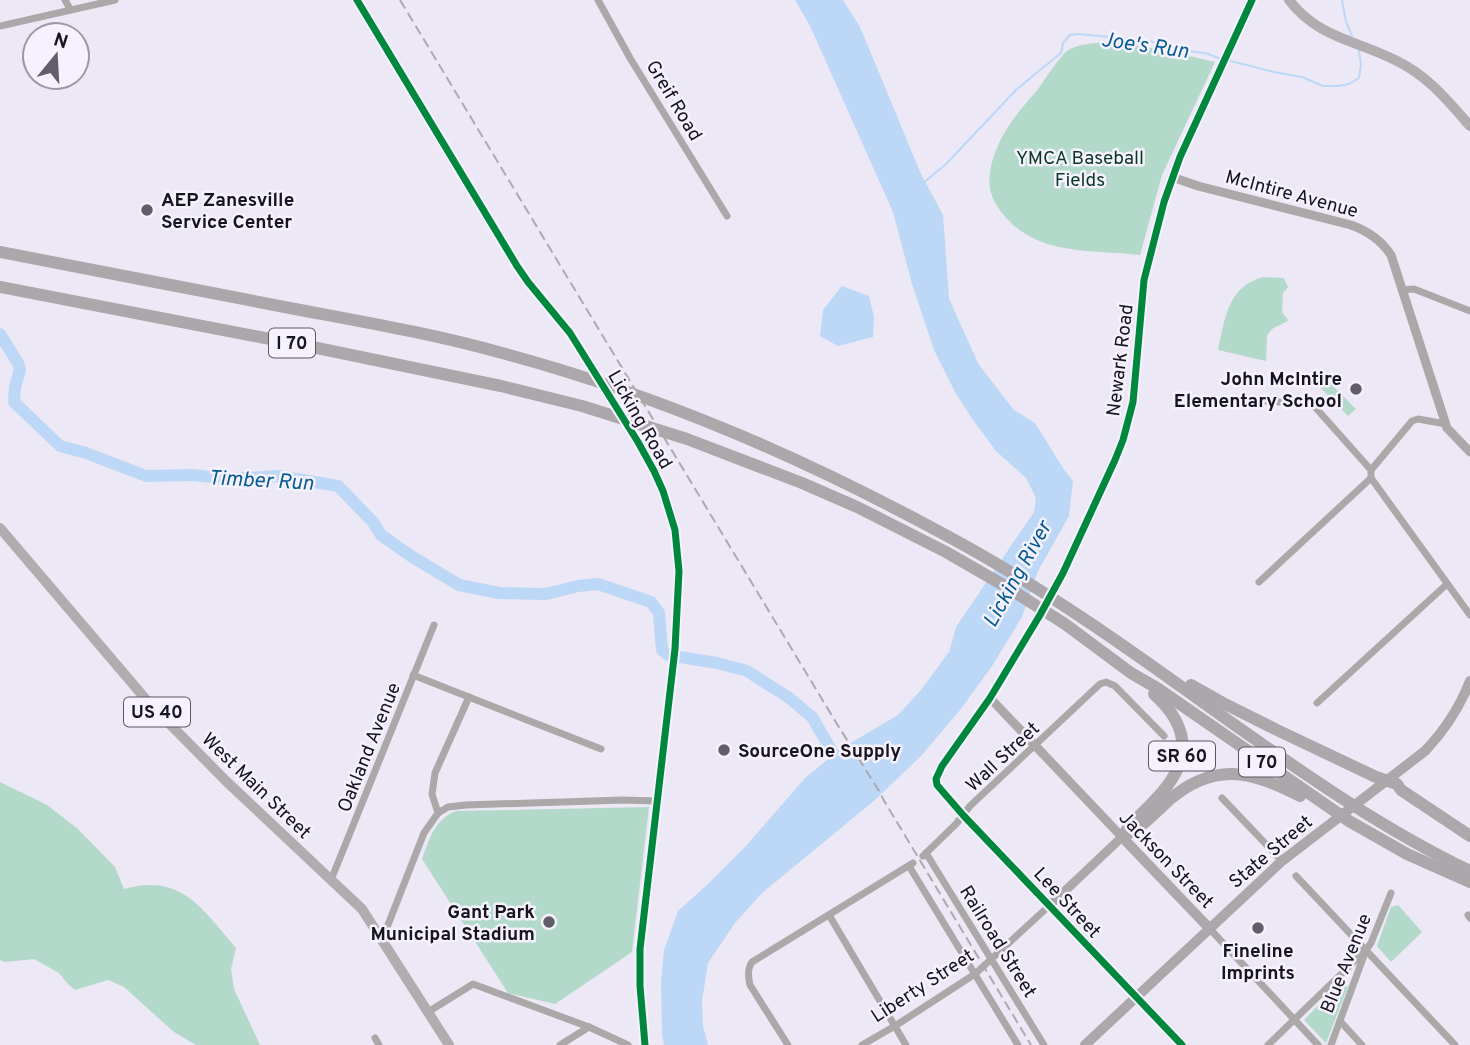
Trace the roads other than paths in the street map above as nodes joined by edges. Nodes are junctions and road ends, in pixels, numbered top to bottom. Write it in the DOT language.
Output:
graph roads {
  1 [pos="65,0"];
  2 [pos="115,0"];
  3 [pos="357,0"];
  4 [pos="598,0"];
  5 [pos="1252,0"];
  6 [pos="1289,0"];
  7 [pos="70,9"];
  8 [pos="0,26"];
  9 [pos="1470,127"];
  10 [pos="1172,177"];
  11 [pos="727,216"];
  12 [pos="0,252"];
  13 [pos="0,287"];
  14 [pos="1402,290"];
  15 [pos="1470,311"];
  16 [pos="1266,401"];
  17 [pos="1446,424"];
  18 [pos="1470,453"];
  19 [pos="1371,474"];
  20 [pos="0,528"];
  21 [pos="1259,582"];
  22 [pos="1447,584"];
  23 [pos="1470,615"];
  24 [pos="434,625"];
  25 [pos="1137,655"];
  26 [pos="1131,673"];
  27 [pos="413,675"];
  28 [pos="1470,681"];
  29 [pos="469,697"];
  30 [pos="990,698"];
  31 [pos="1317,703"];
  32 [pos="1164,736"];
  33 [pos="1035,746"];
  34 [pos="601,750"];
  35 [pos="936,779"];
  36 [pos="1387,780"];
  37 [pos="1222,798"];
  38 [pos="657,801"];
  39 [pos="438,813"];
  40 [pos="963,815"];
  41 [pos="1349,821"];
  42 [pos="1470,836"];
  43 [pos="1122,837"];
  44 [pos="925,855"];
  45 [pos="1282,861"];
  46 [pos="1470,871"];
  47 [pos="1296,876"];
  48 [pos="331,880"];
  49 [pos="1470,882"];
  50 [pos="1391,893"];
  51 [pos="1049,906"];
  52 [pos="829,915"];
  53 [pos="1209,928"];
  54 [pos="382,940"];
  55 [pos="1366,950"];
  56 [pos="992,960"];
  57 [pos="975,974"];
  58 [pos="1137,998"];
  59 [pos="428,1012"];
  60 [pos="1294,1020"];
  61 [pos="1340,1021"];
  62 [pos="895,1026"];
  63 [pos="589,1027"];
  64 [pos="449,1045"];
  65 [pos="560,1045"];
  66 [pos="628,1045"];
  67 [pos="645,1045"];
  68 [pos="788,1045"];
  69 [pos="862,1045"];
  70 [pos="906,1045"];
  71 [pos="1018,1045"];
  72 [pos="1044,1045"];
  73 [pos="1085,1045"];
  74 [pos="1182,1045"];
  75 [pos="1268,1045"];
  76 [pos="1318,1045"];
  77 [pos="1331,1045"];
  78 [pos="1362,1045"];
  79 [pos="1455,1045"];
  1 -- 7 [label="street"];
  2 -- 7 [label="street"];
  3 -- 38 [label="street, Licking Road"];
  4 -- 11 [label="street, Greif Road"];
  5 -- 10 [label="street, Newark Road"];
  6 -- 9 [label="main road"];
  7 -- 8 [label="street"];
  10 -- 14 [label="street, McIntire Avenue"];
  10 -- 30 [label="street, Newark Road"];
  12 -- 25 [label="highway, I 70"];
  13 -- 26 [label="highway, I 70"];
  14 -- 15 [label="street"];
  14 -- 17 [label="street, McIntire Avenue"];
  16 -- 19 [label="street"];
  17 -- 18 [label="street, McIntire Avenue"];
  17 -- 19 [label="street"];
  19 -- 21 [label="street"];
  19 -- 22 [label="street"];
  20 -- 48 [label="main road, West Main Street / US 40"];
  22 -- 23 [label="street"];
  22 -- 31 [label="street"];
  24 -- 27 [label="street, Oakland Avenue"];
  25 -- 36 [label="highway"];
  25 -- 46 [label="highway, I 70"];
  26 -- 41 [label="highway, I 70"];
  26 -- 43 [label="highway, SR 60"];
  27 -- 29 [label="street"];
  27 -- 48 [label="street, Oakland Avenue"];
  28 -- 36 [label="main road, State Street"];
  29 -- 34 [label="street"];
  29 -- 39 [label="street"];
  30 -- 33 [label="street, Jackson Street"];
  30 -- 35 [label="street, Newark Road"];
  32 -- 33 [label="street, Wall Street"];
  33 -- 40 [label="street, Wall Street"];
  33 -- 43 [label="street, Jackson Street"];
  35 -- 40 [label="street, Lee Street"];
  36 -- 42 [label="highway"];
  36 -- 45 [label="main road, State Street"];
  37 -- 45 [label="street"];
  38 -- 39 [label="street"];
  38 -- 67 [label="street, Licking Road"];
  39 -- 54 [label="street"];
  40 -- 44 [label="street, Wall Street"];
  40 -- 51 [label="street, Lee Street"];
  41 -- 43 [label="highway"];
  41 -- 49 [label="highway, I 70"];
  43 -- 51 [label="street, Liberty Street"];
  43 -- 53 [label="main road, Jackson Street"];
  44 -- 56 [label="street, Railroad Street"];
  45 -- 53 [label="main road, State Street"];
  47 -- 55 [label="street"];
  48 -- 54 [label="main road, West Main Street / US 40"];
  50 -- 55 [label="street, Blue Avenue"];
  51 -- 56 [label="street, Liberty Street"];
  51 -- 58 [label="street, Lee Street"];
  52 -- 57 [label="street, Railroad Street"];
  52 -- 62 [label="street"];
  52 -- 68 [label="street"];
  53 -- 58 [label="main road, State Street"];
  53 -- 60 [label="street, Jackson Street"];
  54 -- 59 [label="main road, West Main Street / US 40"];
  55 -- 60 [label="street"];
  55 -- 61 [label="street, Blue Avenue"];
  55 -- 79 [label="street"];
  56 -- 57 [label="street, Liberty Street"];
  56 -- 72 [label="street, Railroad Street"];
  57 -- 62 [label="street, Liberty Street"];
  57 -- 71 [label="street, Railroad Street"];
  58 -- 73 [label="main road, State Street"];
  58 -- 74 [label="street, Lee Street"];
  59 -- 63 [label="street"];
  59 -- 64 [label="main road, West Main Street / US 40"];
  60 -- 75 [label="street"];
  60 -- 76 [label="street, Jackson Street"];
  61 -- 77 [label="street, Blue Avenue"];
  61 -- 78 [label="street"];
  62 -- 69 [label="street, Liberty Street"];
  62 -- 70 [label="street"];
  63 -- 65 [label="street"];
  63 -- 66 [label="street"];
}
